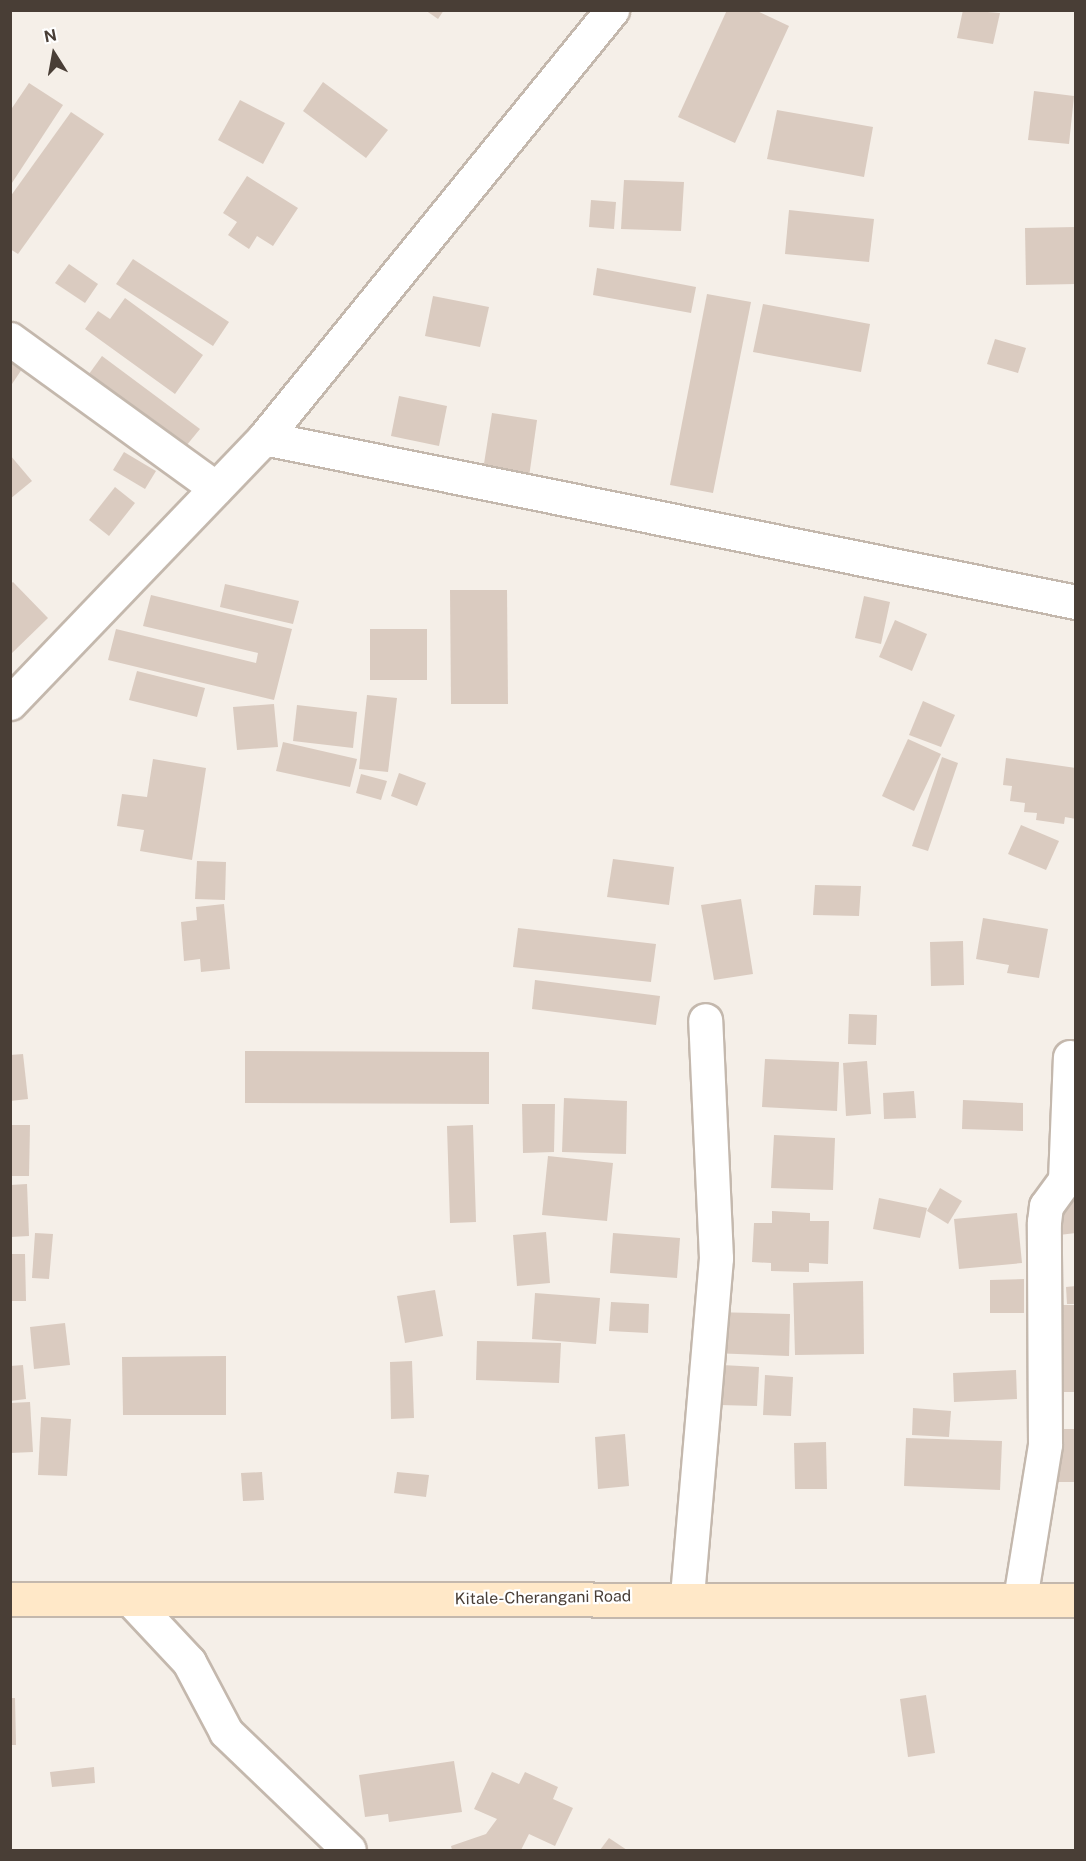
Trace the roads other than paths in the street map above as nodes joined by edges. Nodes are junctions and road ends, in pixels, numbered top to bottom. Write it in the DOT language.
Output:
graph roads {
  1 [pos="612,10"];
  2 [pos="10,339"];
  3 [pos="264,438"];
  4 [pos="216,488"];
  5 [pos="1076,602"];
  6 [pos="10,703"];
  7 [pos="705,1020"];
  8 [pos="1070,1057"];
  9 [pos="687,1596"];
  10 [pos="10,1599"];
  11 [pos="1020,1599"];
  12 [pos="131,1600"];
  13 [pos="1076,1600"];
  14 [pos="349,1851"];
  1 -- 3 [label="street"];
  2 -- 4 [label="street"];
  3 -- 4 [label="street"];
  3 -- 5 [label="street"];
  4 -- 6 [label="street"];
  7 -- 9 [label="street"];
  8 -- 11 [label="street"];
  9 -- 11 [label="main road, Kitale-Cherangani Road"];
  9 -- 12 [label="main road, Kitale-Cherangani Road"];
  10 -- 12 [label="main road, Kitale-Cherangani Road"];
  11 -- 13 [label="main road, Kitale-Cherangani Road"];
  12 -- 14 [label="street"];
}
